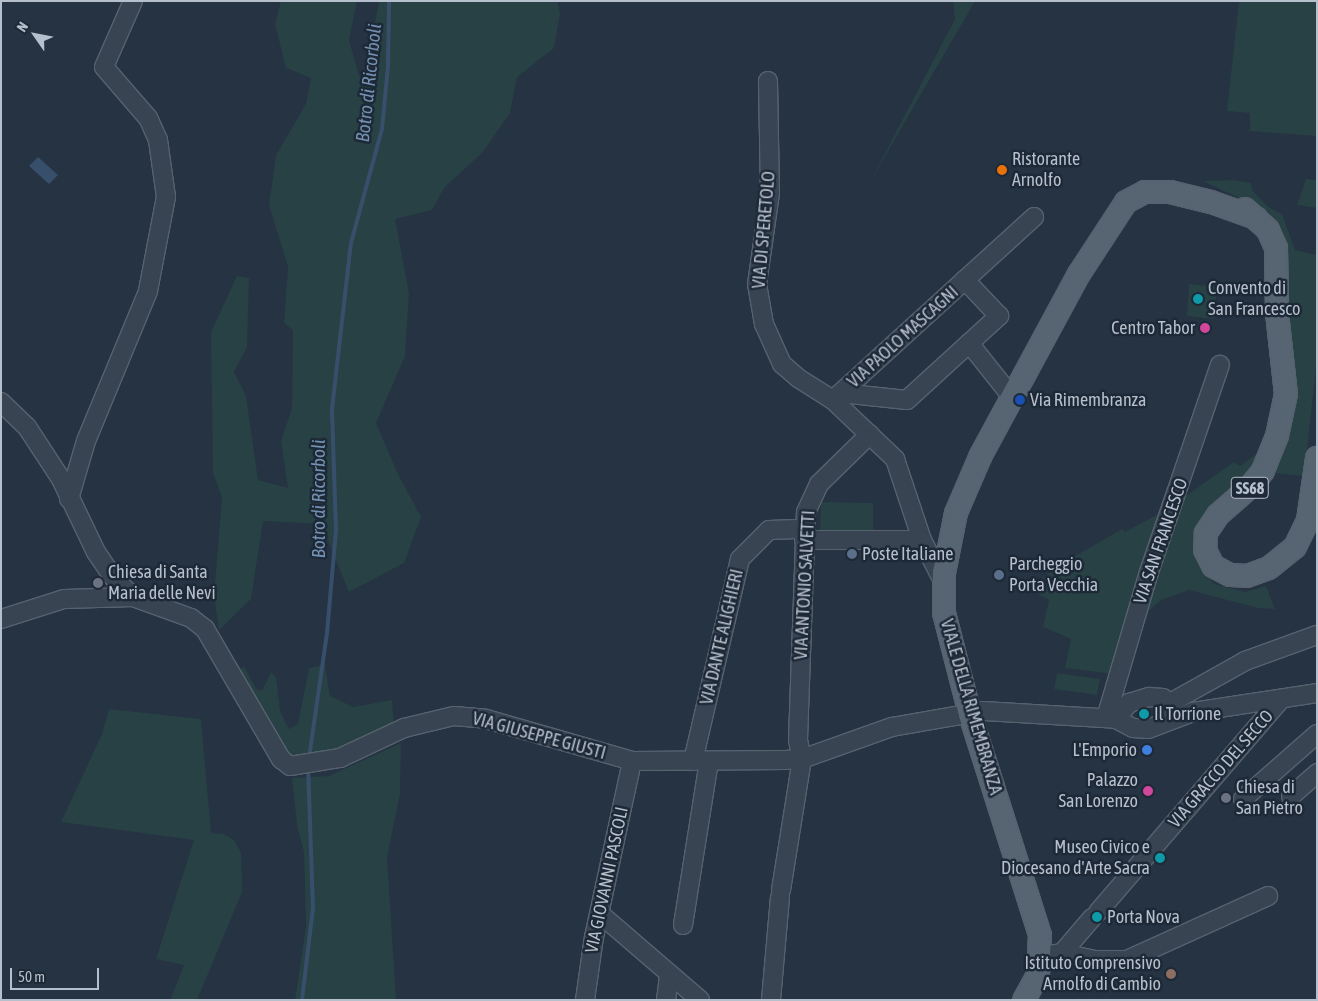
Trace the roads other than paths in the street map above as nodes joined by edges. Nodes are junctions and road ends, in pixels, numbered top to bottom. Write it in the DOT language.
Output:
graph roads {
  1 [pos="132,1"];
  2 [pos="768,81"];
  3 [pos="1034,217"];
  4 [pos="965,280"];
  5 [pos="969,344"];
  6 [pos="1220,365"];
  7 [pos="837,396"];
  8 [pos="1012,397"];
  9 [pos="1,402"];
  10 [pos="870,434"];
  11 [pos="1317,458"];
  12 [pos="69,499"];
  13 [pos="804,535"];
  14 [pos="922,540"];
  15 [pos="943,580"];
  16 [pos="134,597"];
  17 [pos="1,619"];
  18 [pos="1317,635"];
  19 [pos="1317,693"];
  20 [pos="1281,698"];
  21 [pos="1172,710"];
  22 [pos="970,714"];
  23 [pos="1111,718"];
  24 [pos="1317,734"];
  25 [pos="802,759"];
  26 [pos="632,761"];
  27 [pos="701,761"];
  28 [pos="1317,772"];
  29 [pos="1290,796"];
  30 [pos="1243,798"];
  31 [pos="1268,896"];
  32 [pos="599,913"];
  33 [pos="683,926"];
  34 [pos="1058,951"];
  35 [pos="669,975"];
  36 [pos="585,1000"];
  37 [pos="666,1000"];
  38 [pos="700,1000"];
  39 [pos="771,1000"];
  40 [pos="1024,1000"];
  1 -- 12 [label="street"];
  2 -- 7 [label="street, VIA DI SPERETOLO"];
  3 -- 4 [label="street, VIA PAOLO MASCAGNI"];
  4 -- 5 [label="street, VIA PAOLO MASCAGNI"];
  4 -- 7 [label="street, VIA PAOLO MASCAGNI"];
  5 -- 7 [label="street, VIA PAOLO MASCAGNI"];
  5 -- 8 [label="street"];
  6 -- 23 [label="street, VIA SAN FRANCESCO"];
  7 -- 10 [label="street, VIA DI SPERETOLO"];
  8 -- 11 [label="main road, VIALE DELLA RIMEMBRANZA / SS68"];
  8 -- 15 [label="main road, VIALE DELLA RIMEMBRANZA / SS68"];
  9 -- 12 [label="street"];
  10 -- 13 [label="street, VIA ANTONIO SALVETTI"];
  10 -- 14 [label="street, VIA DI SPERETOLO"];
  12 -- 16 [label="street"];
  13 -- 14 [label="street, VIA DANTE ALIGHIERI"];
  13 -- 25 [label="street, VIA ANTONIO SALVETTI"];
  13 -- 27 [label="street, VIA DANTE ALIGHIERI"];
  14 -- 15 [label="street, VIA DI SPERETOLO"];
  15 -- 22 [label="main road, VIALE DELLA RIMEMBRANZA / SS68"];
  16 -- 17 [label="street"];
  16 -- 26 [label="street, VIA GIUSEPPE GIUSTI"];
  18 -- 21 [label="street"];
  19 -- 20 [label="street, VIA GRACCO DEL SECCO"];
  20 -- 21 [label="street"];
  20 -- 34 [label="street, VIA GRACCO DEL SECCO"];
  21 -- 23 [label="street, VIA GIUSEPPE GIUSTI"];
  21 -- 23 [label="street"];
  22 -- 23 [label="street, VIA GIUSEPPE GIUSTI"];
  22 -- 25 [label="street, VIA GIUSEPPE GIUSTI"];
  22 -- 34 [label="main road, VIALE DELLA RIMEMBRANZA / SS68"];
  24 -- 30 [label="street"];
  25 -- 27 [label="street, VIA GIUSEPPE GIUSTI"];
  25 -- 39 [label="street, VIA ANTONIO SALVETTI"];
  26 -- 27 [label="street, VIA GIUSEPPE GIUSTI"];
  26 -- 32 [label="street, VIA GIOVANNI PASCOLI"];
  27 -- 33 [label="street, VIA DANTE ALIGHIERI"];
  28 -- 29 [label="street"];
  31 -- 34 [label="street"];
  32 -- 35 [label="street"];
  32 -- 36 [label="street, VIA GIOVANNI PASCOLI"];
  34 -- 40 [label="main road, SS68"];
  35 -- 37 [label="street"];
  35 -- 38 [label="street"];
}
